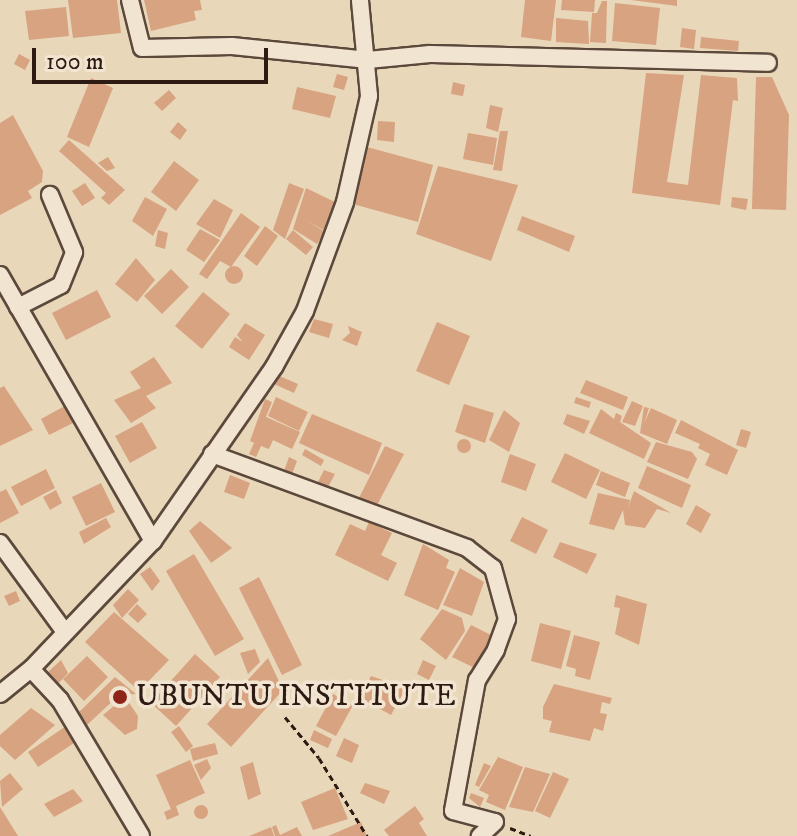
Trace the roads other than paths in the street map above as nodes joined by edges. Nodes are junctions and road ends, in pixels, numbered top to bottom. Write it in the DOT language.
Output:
graph roads {
  1 [pos="130,0"];
  2 [pos="360,0"];
  3 [pos="368,60"];
  4 [pos="768,63"];
  5 [pos="50,195"];
  6 [pos="0,275"];
  7 [pos="18,307"];
  8 [pos="212,454"];
  9 [pos="153,541"];
  10 [pos="0,543"];
  11 [pos="65,632"];
  12 [pos="31,669"];
  13 [pos="0,694"];
  14 [pos="141,836"];
  15 [pos="480,836"];
  1 -- 3 [label="street"];
  2 -- 3 [label="street"];
  3 -- 4 [label="street"];
  3 -- 8 [label="street"];
  5 -- 7 [label="street"];
  6 -- 7 [label="street"];
  7 -- 9 [label="street"];
  8 -- 9 [label="street"];
  8 -- 15 [label="street"];
  9 -- 11 [label="street"];
  10 -- 11 [label="street"];
  11 -- 12 [label="street"];
  12 -- 13 [label="street"];
  12 -- 14 [label="street"];
}
